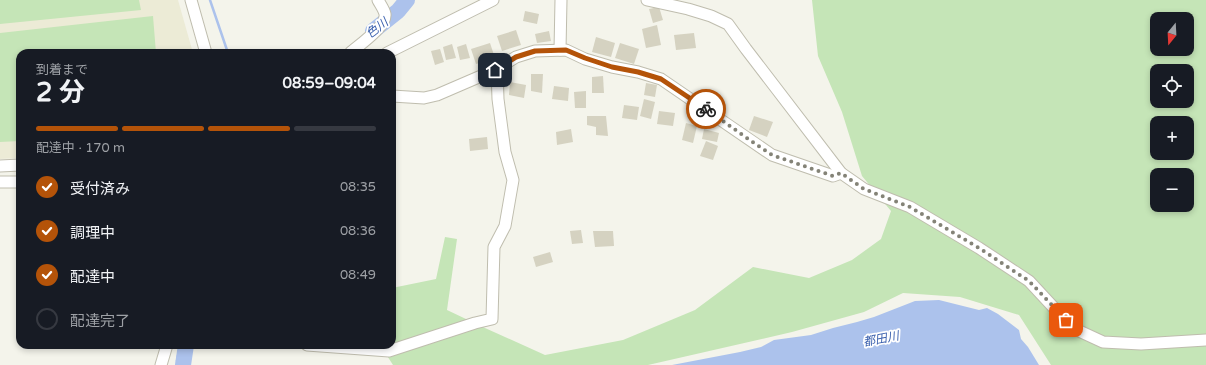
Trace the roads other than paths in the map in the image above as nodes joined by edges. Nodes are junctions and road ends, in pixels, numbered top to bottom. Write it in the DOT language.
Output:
graph roads {
  1 [pos="191,0"];
  2 [pos="378,0"];
  3 [pos="493,0"];
  4 [pos="561,0"];
  5 [pos="647,0"];
  6 [pos="205,49"];
  7 [pos="355,49"];
  8 [pos="395,49"];
  9 [pos="560,50"];
  10 [pos="497,69"];
  11 [pos="396,96"];
  12 [pos="16,165"];
  13 [pos="0,166"];
  14 [pos="841,173"];
  15 [pos="0,182"];
  16 [pos="16,182"];
  17 [pos="1206,340"];
  18 [pos="166,349"];
  19 [pos="362,349"];
  20 [pos="395,349"];
  21 [pos="396,349"];
  22 [pos="161,365"];
  1 -- 6 [label="street"];
  2 -- 7 [label="street"];
  3 -- 8 [label="street"];
  4 -- 9 [label="street"];
  5 -- 14 [label="street"];
  9 -- 10 [label="street"];
  9 -- 14 [label="street"];
  10 -- 11 [label="street"];
  10 -- 21 [label="street"];
  12 -- 13 [label="street"];
  14 -- 17 [label="street"];
  15 -- 16 [label="street"];
  18 -- 22 [label="street"];
  19 -- 20 [label="street"];
}
